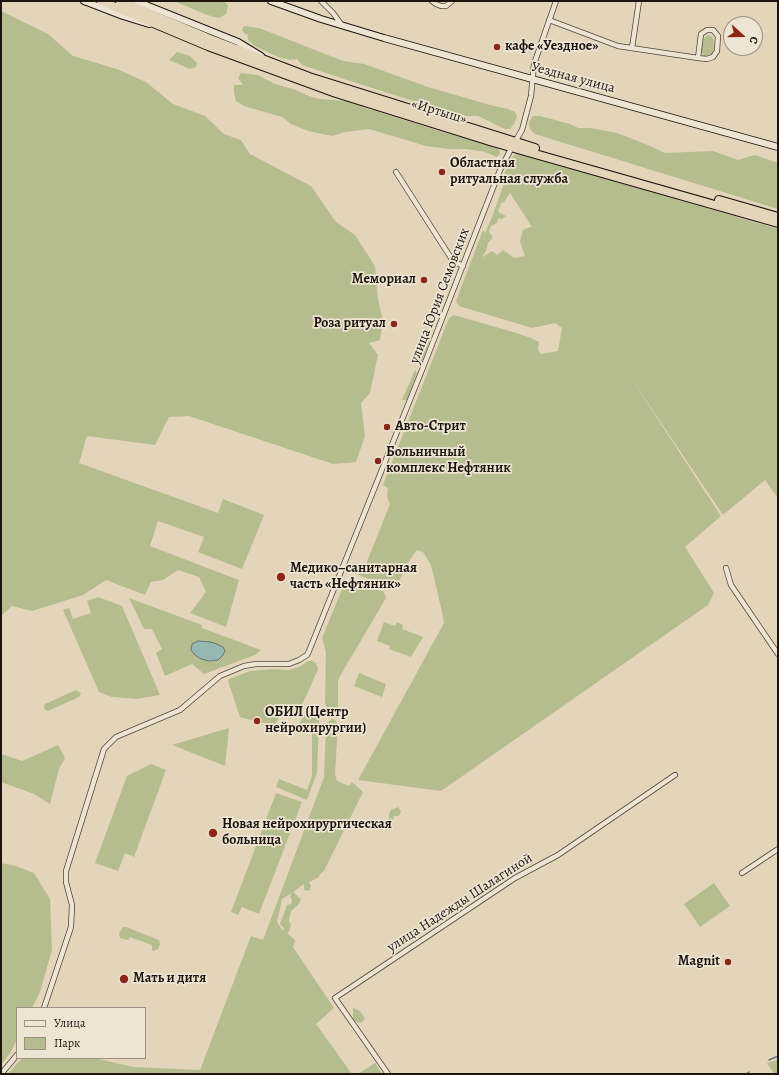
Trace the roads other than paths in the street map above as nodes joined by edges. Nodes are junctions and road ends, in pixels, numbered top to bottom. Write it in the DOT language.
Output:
graph roads {
  1 [pos="84,1"];
  2 [pos="101,1"];
  3 [pos="120,1"];
  4 [pos="136,1"];
  5 [pos="271,1"];
  6 [pos="320,1"];
  7 [pos="432,1"];
  8 [pos="452,1"];
  9 [pos="556,1"];
  10 [pos="639,1"];
  11 [pos="549,20"];
  12 [pos="341,24"];
  13 [pos="162,27"];
  14 [pos="632,48"];
  15 [pos="698,58"];
  16 [pos="272,63"];
  17 [pos="533,79"];
  18 [pos="514,144"];
  19 [pos="778,147"];
  20 [pos="396,172"];
  21 [pos="778,216"];
  22 [pos="778,222"];
  23 [pos="463,266"];
  24 [pos="726,568"];
  25 [pos="778,654"];
  26 [pos="674,775"];
  27 [pos="778,849"];
  28 [pos="742,873"];
  29 [pos="44,1007"];
  30 [pos="16,1056"];
  31 [pos="1,1074"];
  32 [pos="388,1074"];
  1 -- 13 [label="street"];
  2 -- 13 [label="highway, «Иртыш»"];
  3 -- 16 [label="highway, «Иртыш»"];
  4 -- 16 [label="street"];
  5 -- 12 [label="street, Уездная улица"];
  6 -- 12 [label="street"];
  7 -- 8 [label="street"];
  9 -- 11 [label="street, улица Юрия Семовских"];
  10 -- 14 [label="street"];
  11 -- 14 [label="street"];
  11 -- 17 [label="street, улица Юрия Семовских"];
  12 -- 17 [label="street, Уездная улица"];
  13 -- 18 [label="highway, «Иртыш»"];
  14 -- 15 [label="street"];
  15 -- 15 [label="street"];
  16 -- 18 [label="highway, «Иртыш»"];
  17 -- 18 [label="street, улица Юрия Семовских"];
  17 -- 19 [label="street, Уездная улица"];
  18 -- 21 [label="highway, «Иртыш»"];
  18 -- 22 [label="highway, «Иртыш»"];
  18 -- 23 [label="street, улица Юрия Семовских"];
  20 -- 23 [label="street"];
  23 -- 29 [label="street, улица Юрия Семовских"];
  24 -- 25 [label="street"];
  26 -- 32 [label="street, улица Надежды Шалагиной"];
  27 -- 28 [label="street"];
  30 -- 31 [label="street"];
}
